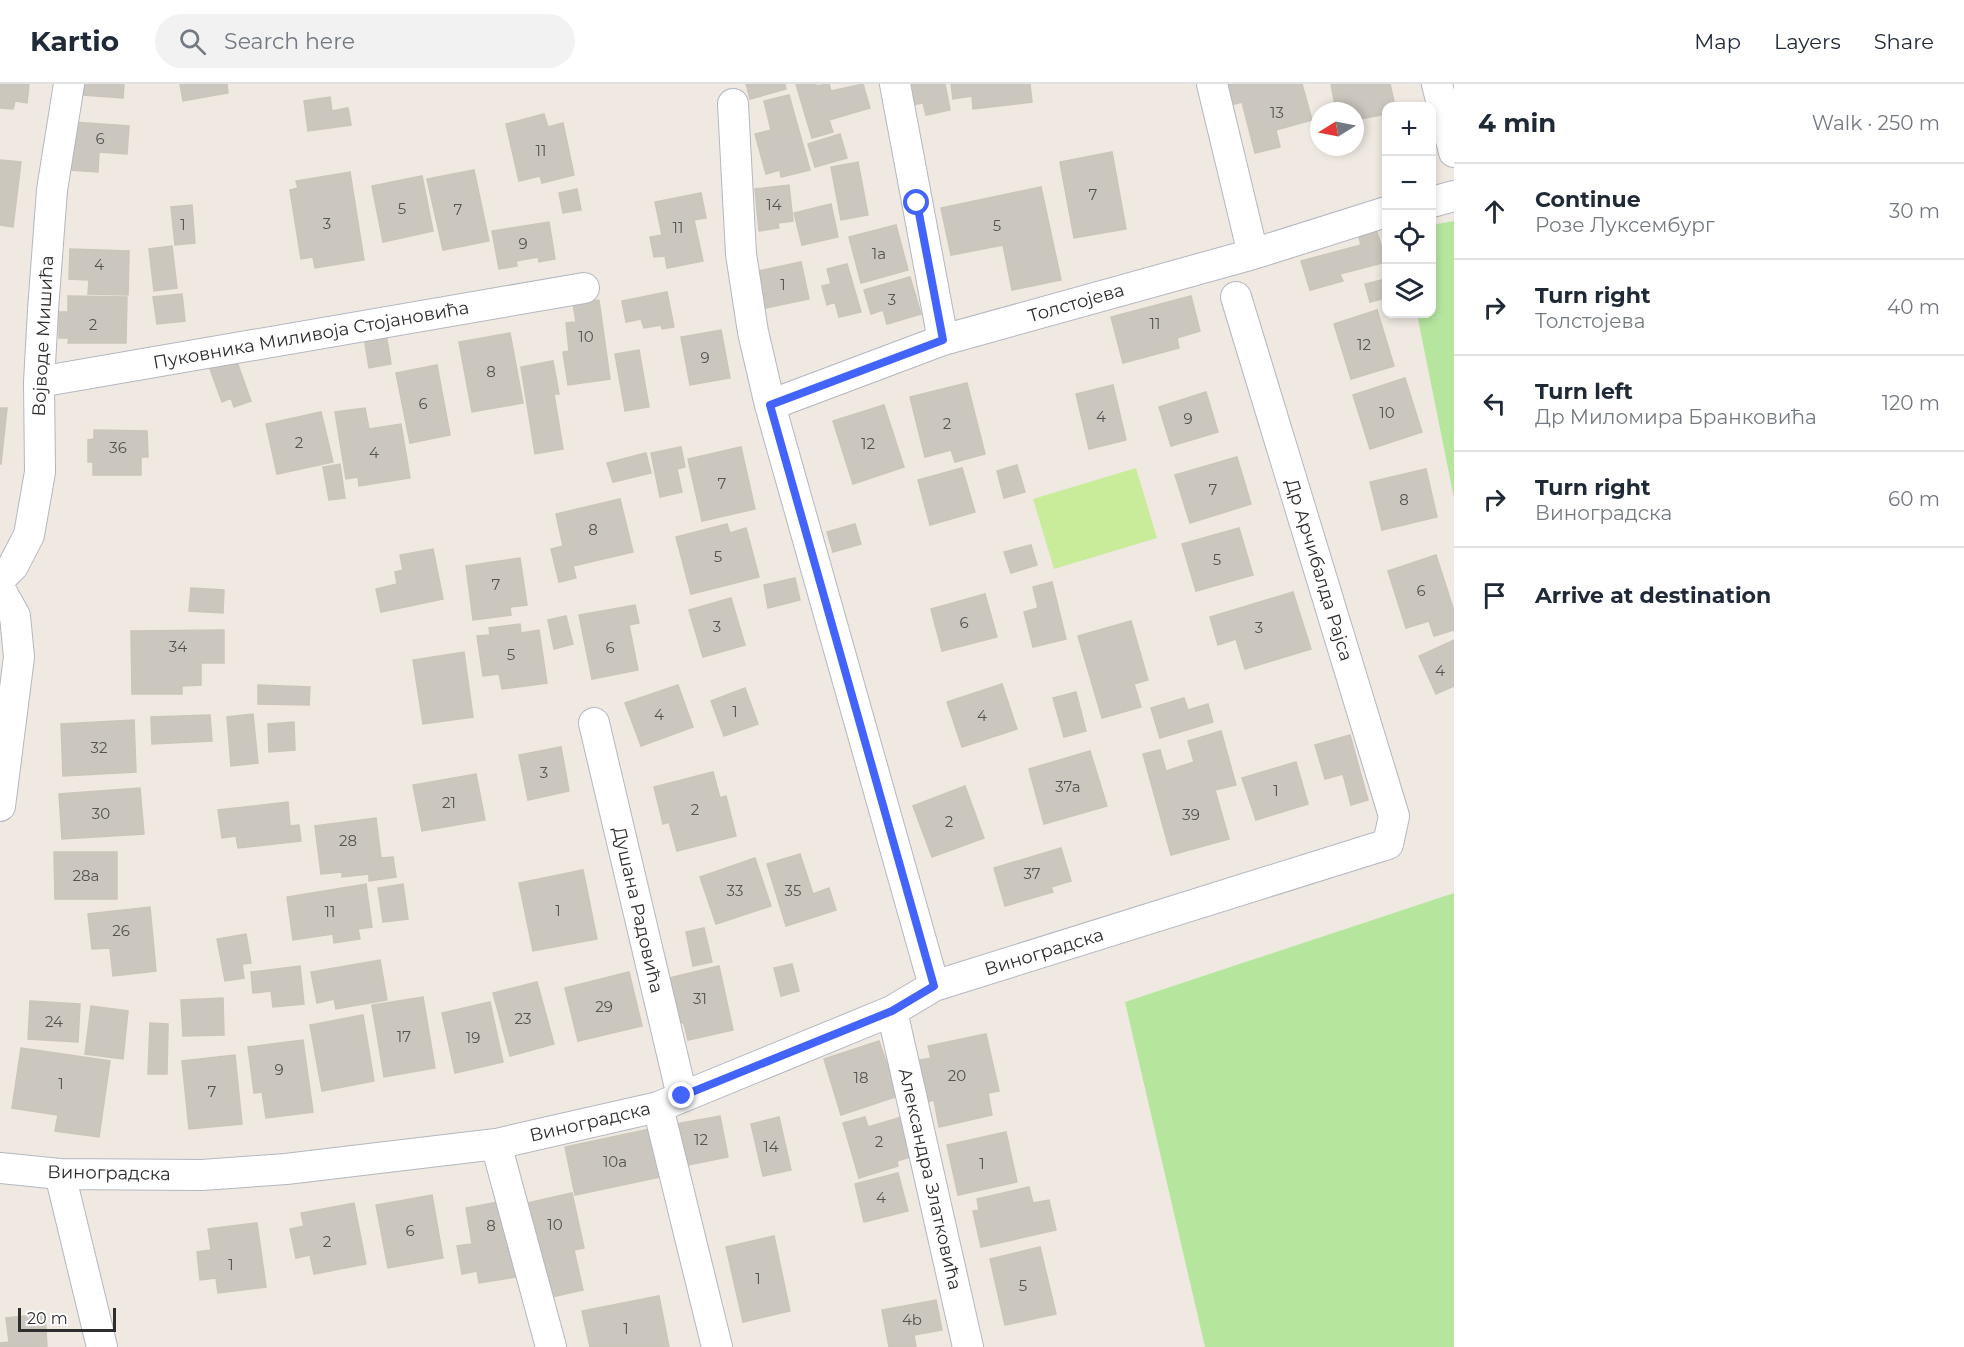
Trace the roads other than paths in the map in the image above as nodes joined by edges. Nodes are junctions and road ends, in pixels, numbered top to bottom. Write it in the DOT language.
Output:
graph roads {
  1 [pos="69,84"];
  2 [pos="895,84"];
  3 [pos="1212,84"];
  4 [pos="1437,84"];
  5 [pos="733,104"];
  6 [pos="1454,152"];
  7 [pos="1454,196"];
  8 [pos="1436,200"];
  9 [pos="1382,213"];
  10 [pos="1253,254"];
  11 [pos="584,288"];
  12 [pos="1236,297"];
  13 [pos="943,340"];
  14 [pos="39,382"];
  15 [pos="770,405"];
  16 [pos="0,579"];
  17 [pos="0,589"];
  18 [pos="594,723"];
  19 [pos="0,806"];
  20 [pos="1388,844"];
  21 [pos="934,986"];
  22 [pos="892,1011"];
  23 [pos="670,1102"];
  24 [pos="495,1144"];
  25 [pos="0,1168"];
  26 [pos="60,1174"];
  27 [pos="102,1347"];
  28 [pos="551,1347"];
  29 [pos="717,1347"];
  30 [pos="968,1347"];
  1 -- 14 [label="street, Војводе Мишића"];
  2 -- 13 [label="street"];
  3 -- 10 [label="street"];
  4 -- 6 [label="street"];
  5 -- 15 [label="street"];
  7 -- 8 [label="street"];
  9 -- 10 [label="street, Толстојева"];
  10 -- 13 [label="street, Толстојева"];
  11 -- 14 [label="street, Пуковника Миливоја Стојановића"];
  12 -- 20 [label="street, Др Арчибалда Рајса"];
  13 -- 15 [label="street, Толстојева"];
  14 -- 16 [label="street, Војводе Мишића"];
  15 -- 21 [label="street"];
  17 -- 19 [label="street"];
  18 -- 23 [label="street, Душана Радовића"];
  20 -- 21 [label="street, Виноградска"];
  21 -- 22 [label="street, Виноградска"];
  22 -- 23 [label="street, Виноградска"];
  22 -- 30 [label="street, Александра Златковића"];
  23 -- 24 [label="street, Виноградска"];
  23 -- 29 [label="street, Душана Радовића"];
  24 -- 26 [label="street, Виноградска"];
  24 -- 28 [label="street"];
  25 -- 26 [label="street, Виноградска"];
  26 -- 27 [label="street"];
}
